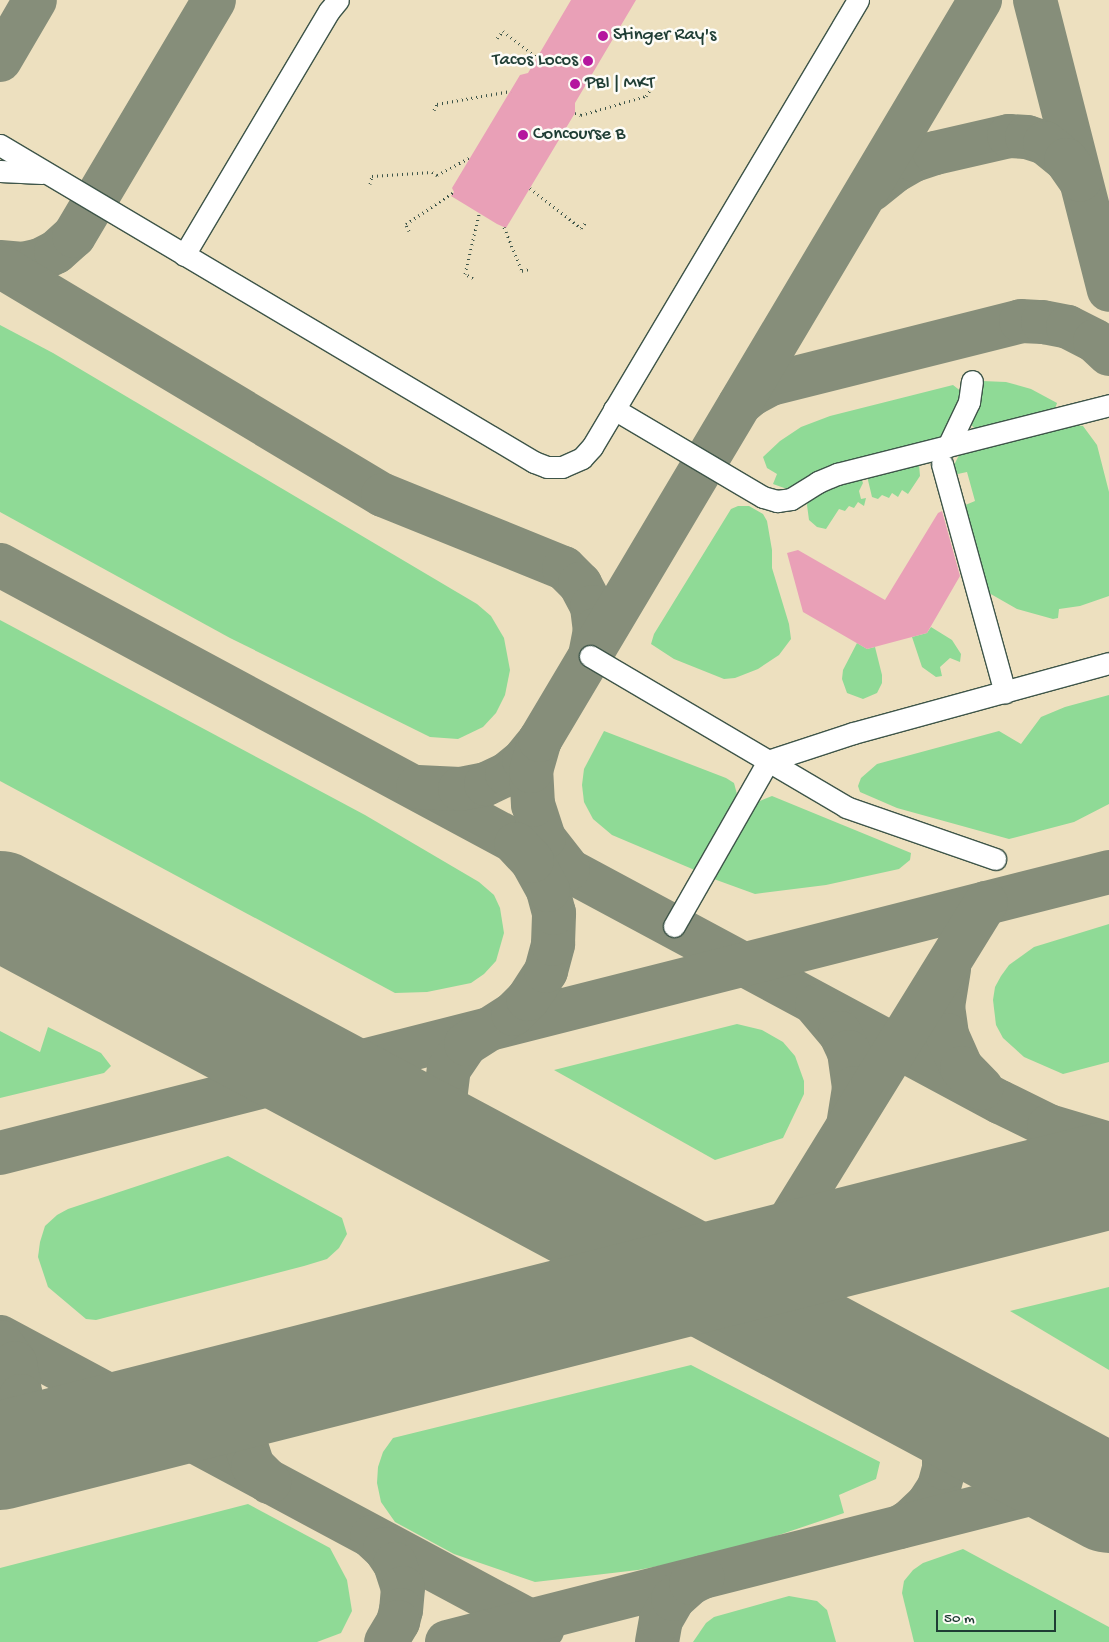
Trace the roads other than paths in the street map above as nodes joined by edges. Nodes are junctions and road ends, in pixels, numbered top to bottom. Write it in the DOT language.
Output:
graph roads {
  1 [pos="338,0"];
  2 [pos="858,0"];
  3 [pos="0,145"];
  4 [pos="0,171"];
  5 [pos="57,179"];
  6 [pos="184,255"];
  7 [pos="972,381"];
  8 [pos="1109,405"];
  9 [pos="614,409"];
  10 [pos="945,455"];
  11 [pos="590,656"];
  12 [pos="1109,663"];
  13 [pos="1005,692"];
  14 [pos="768,761"];
  15 [pos="995,859"];
  16 [pos="674,926"];
  1 -- 6 [label="lane"];
  2 -- 9 [label="lane"];
  3 -- 5 [label="lane"];
  4 -- 5 [label="lane"];
  5 -- 6 [label="lane"];
  6 -- 9 [label="lane"];
  7 -- 10 [label="lane"];
  8 -- 10 [label="lane"];
  9 -- 10 [label="lane"];
  10 -- 13 [label="lane"];
  11 -- 14 [label="lane"];
  12 -- 13 [label="lane"];
  13 -- 14 [label="lane"];
  14 -- 15 [label="lane"];
  14 -- 16 [label="lane"];
}
